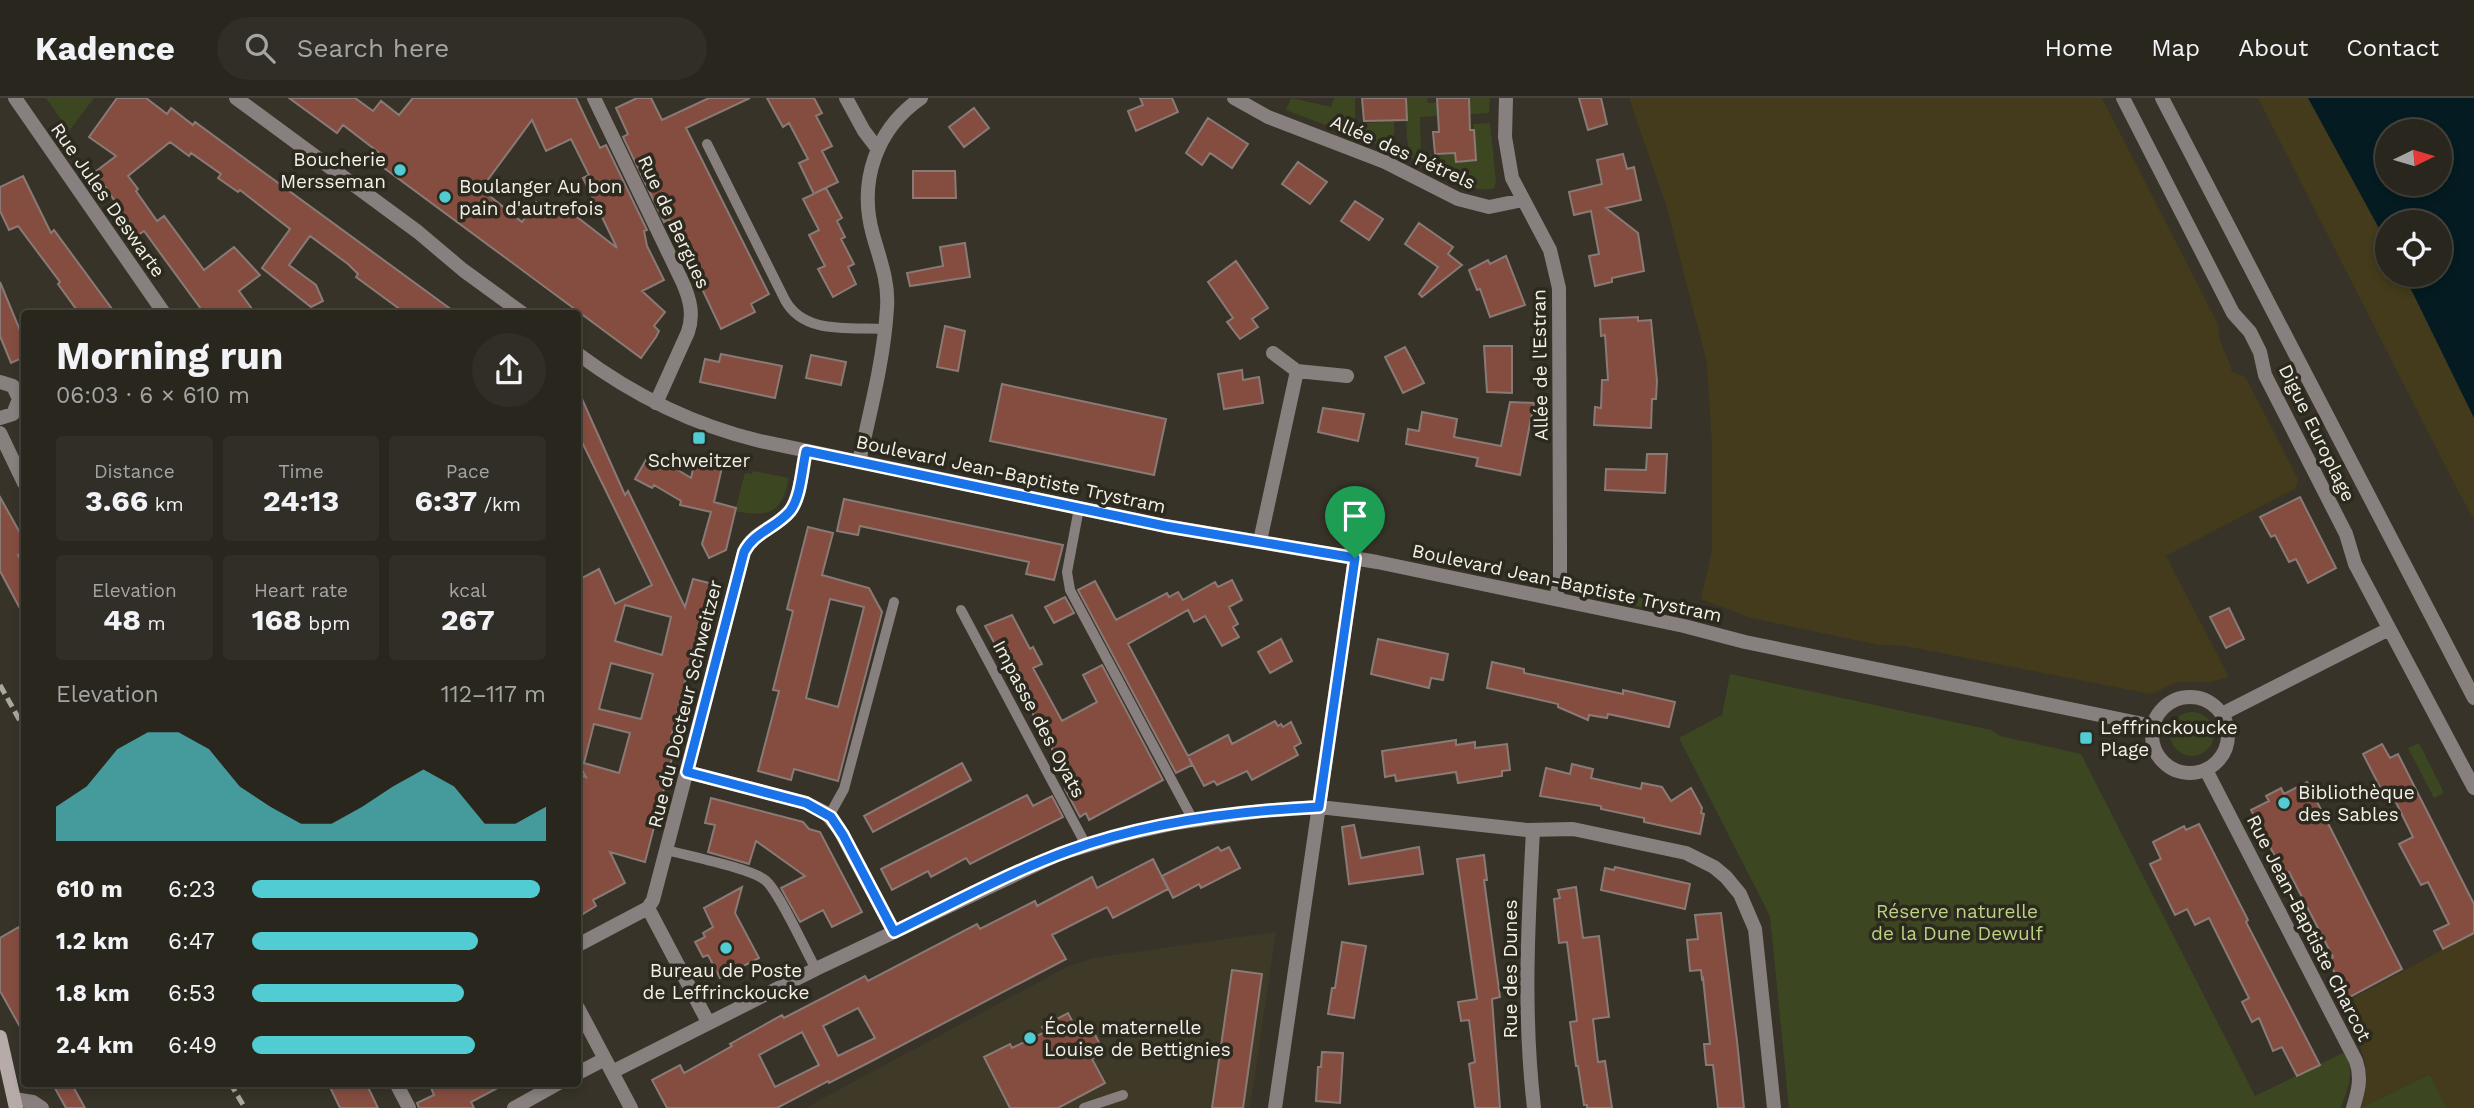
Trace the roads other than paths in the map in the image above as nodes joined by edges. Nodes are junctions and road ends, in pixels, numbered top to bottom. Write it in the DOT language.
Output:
graph roads {
  1 [pos="236,98"];
  2 [pos="594,98"];
  3 [pos="846,98"];
  4 [pos="920,98"];
  5 [pos="1234,98"];
  6 [pos="1506,98"];
  7 [pos="2123,98"];
  8 [pos="2162,98"];
  9 [pos="18,103"];
  10 [pos="707,144"];
  11 [pos="877,148"];
  12 [pos="1523,200"];
  13 [pos="158,310"];
  14 [pos="518,310"];
  15 [pos="885,329"];
  16 [pos="1273,353"];
  17 [pos="581,356"];
  18 [pos="1297,371"];
  19 [pos="1347,376"];
  20 [pos="0,382"];
  21 [pos="21,391"];
  22 [pos="656,403"];
  23 [pos="0,418"];
  24 [pos="0,433"];
  25 [pos="806,451"];
  26 [pos="859,462"];
  27 [pos="21,477"];
  28 [pos="1079,508"];
  29 [pos="1260,541"];
  30 [pos="1355,558"];
  31 [pos="1556,599"];
  32 [pos="894,602"];
  33 [pos="961,610"];
  34 [pos="2389,629"];
  35 [pos="2474,698"];
  36 [pos="2222,714"];
  37 [pos="2153,726"];
  38 [pos="2206,770"];
  39 [pos="687,772"];
  40 [pos="2474,788"];
  41 [pos="1319,807"];
  42 [pos="829,816"];
  43 [pos="1193,820"];
  44 [pos="1533,830"];
  45 [pos="1086,845"];
  46 [pos="667,850"];
  47 [pos="648,908"];
  48 [pos="894,932"];
  49 [pos="581,943"];
  50 [pos="816,969"];
  51 [pos="581,1014"];
  52 [pos="708,1022"];
  53 [pos="0,1037"];
  54 [pos="605,1059"];
  55 [pos="581,1071"];
  56 [pos="612,1072"];
  57 [pos="398,1087"];
  58 [pos="552,1087"];
  59 [pos="1123,1095"];
  60 [pos="15,1104"];
  61 [pos="42,1108"];
  62 [pos="409,1108"];
  63 [pos="514,1108"];
  64 [pos="631,1108"];
  65 [pos="1084,1108"];
  66 [pos="1275,1108"];
  67 [pos="1534,1108"];
  68 [pos="1774,1108"];
  69 [pos="2353,1108"];
  1 -- 14 [label="street"];
  2 -- 22 [label="street, Rue de Bergues"];
  3 -- 11 [label="street"];
  4 -- 11 [label="street"];
  5 -- 12 [label="street, Allée des Pétrels"];
  6 -- 12 [label="street, Allée de l'Estran"];
  7 -- 34 [label="street, Digue Europlage"];
  8 -- 35 [label="street, Digue Europlage"];
  9 -- 13 [label="street, Rue Jules Deswarte"];
  10 -- 15 [label="lane"];
  11 -- 15 [label="street"];
  12 -- 31 [label="street, Allée de l'Estran"];
  15 -- 26 [label="street"];
  16 -- 18 [label="street"];
  17 -- 22 [label="street, Boulevard Jean-Baptiste Trystram"];
  18 -- 19 [label="street"];
  18 -- 29 [label="street"];
  20 -- 21 [label="street"];
  21 -- 23 [label="street"];
  22 -- 25 [label="street, Boulevard Jean-Baptiste Trystram"];
  24 -- 27 [label="street"];
  25 -- 26 [label="street, Boulevard Jean-Baptiste Trystram"];
  25 -- 39 [label="street, Rue du Docteur Schweitzer"];
  26 -- 28 [label="street, Boulevard Jean-Baptiste Trystram"];
  28 -- 29 [label="street, Boulevard Jean-Baptiste Trystram"];
  28 -- 43 [label="lane"];
  29 -- 30 [label="street, Boulevard Jean-Baptiste Trystram"];
  30 -- 31 [label="street, Boulevard Jean-Baptiste Trystram"];
  30 -- 41 [label="street"];
  31 -- 37 [label="street, Boulevard Jean-Baptiste Trystram"];
  32 -- 42 [label="lane"];
  33 -- 45 [label="lane, Impasse des Oyats"];
  34 -- 36 [label="street"];
  34 -- 40 [label="street, Digue Europlage"];
  36 -- 37 [label="street"];
  36 -- 38 [label="street"];
  37 -- 38 [label="street"];
  38 -- 69 [label="street, Rue Jean-Baptiste Charcot"];
  39 -- 42 [label="street"];
  39 -- 46 [label="street, Rue du Docteur Schweitzer"];
  41 -- 43 [label="street"];
  41 -- 44 [label="street"];
  41 -- 66 [label="street"];
  42 -- 48 [label="street"];
  43 -- 45 [label="street"];
  44 -- 67 [label="street, Rue des Dunes"];
  44 -- 68 [label="street"];
  45 -- 48 [label="street"];
  46 -- 47 [label="street, Rue du Docteur Schweitzer"];
  46 -- 50 [label="lane"];
  47 -- 49 [label="street"];
  47 -- 52 [label="street"];
  48 -- 50 [label="street"];
  50 -- 52 [label="street"];
  51 -- 54 [label="street"];
  52 -- 56 [label="street"];
  53 -- 60 [label="main road"];
  54 -- 55 [label="street"];
  54 -- 56 [label="street"];
  56 -- 64 [label="street"];
  57 -- 62 [label="street"];
  58 -- 63 [label="street"];
  59 -- 65 [label="lane"];
  60 -- 61 [label="street"];
}
